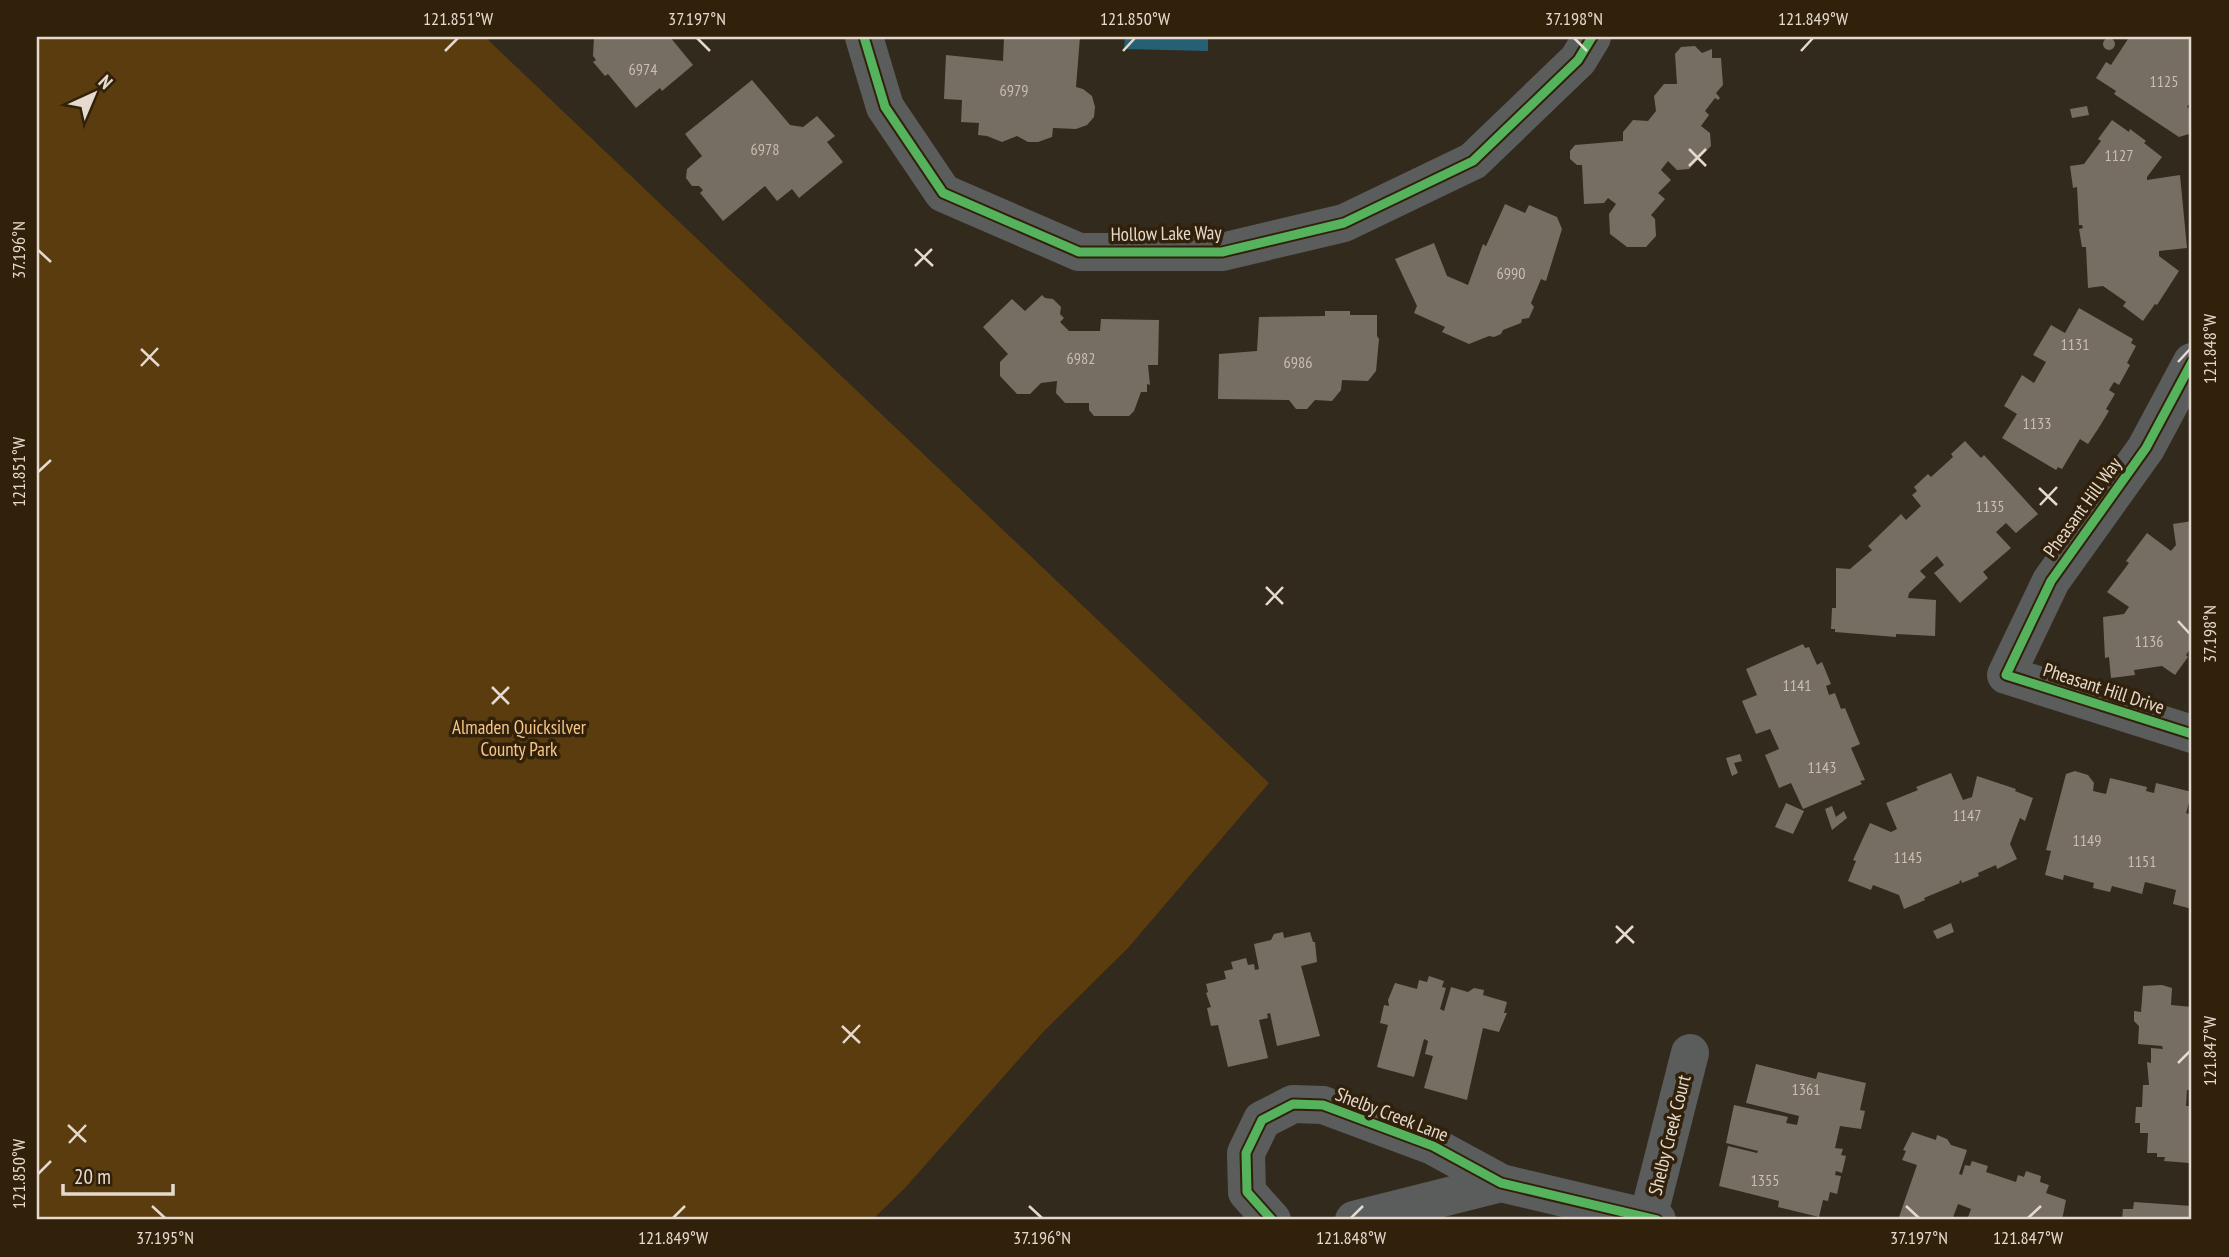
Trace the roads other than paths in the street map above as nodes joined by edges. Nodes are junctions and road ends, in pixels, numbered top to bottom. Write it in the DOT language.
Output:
graph roads {
  1 [pos="864,37"];
  2 [pos="1592,37"];
  3 [pos="2192,362"];
  4 [pos="2006,675"];
  5 [pos="2192,734"];
  6 [pos="1690,1053"];
  7 [pos="1501,1183"];
  8 [pos="1652,1219"];
  9 [pos="1272,1220"];
  10 [pos="1354,1220"];
  1 -- 2 [label="street, Hollow Lake Way"];
  3 -- 4 [label="street, Pheasant Hill Way"];
  4 -- 5 [label="street, Pheasant Hill Drive"];
  6 -- 8 [label="street, Shelby Creek Court"];
  7 -- 8 [label="street, Shelby Creek Lane"];
  7 -- 9 [label="street, Shelby Creek Lane"];
  7 -- 10 [label="street, Shelby Creek Lane"];
}
